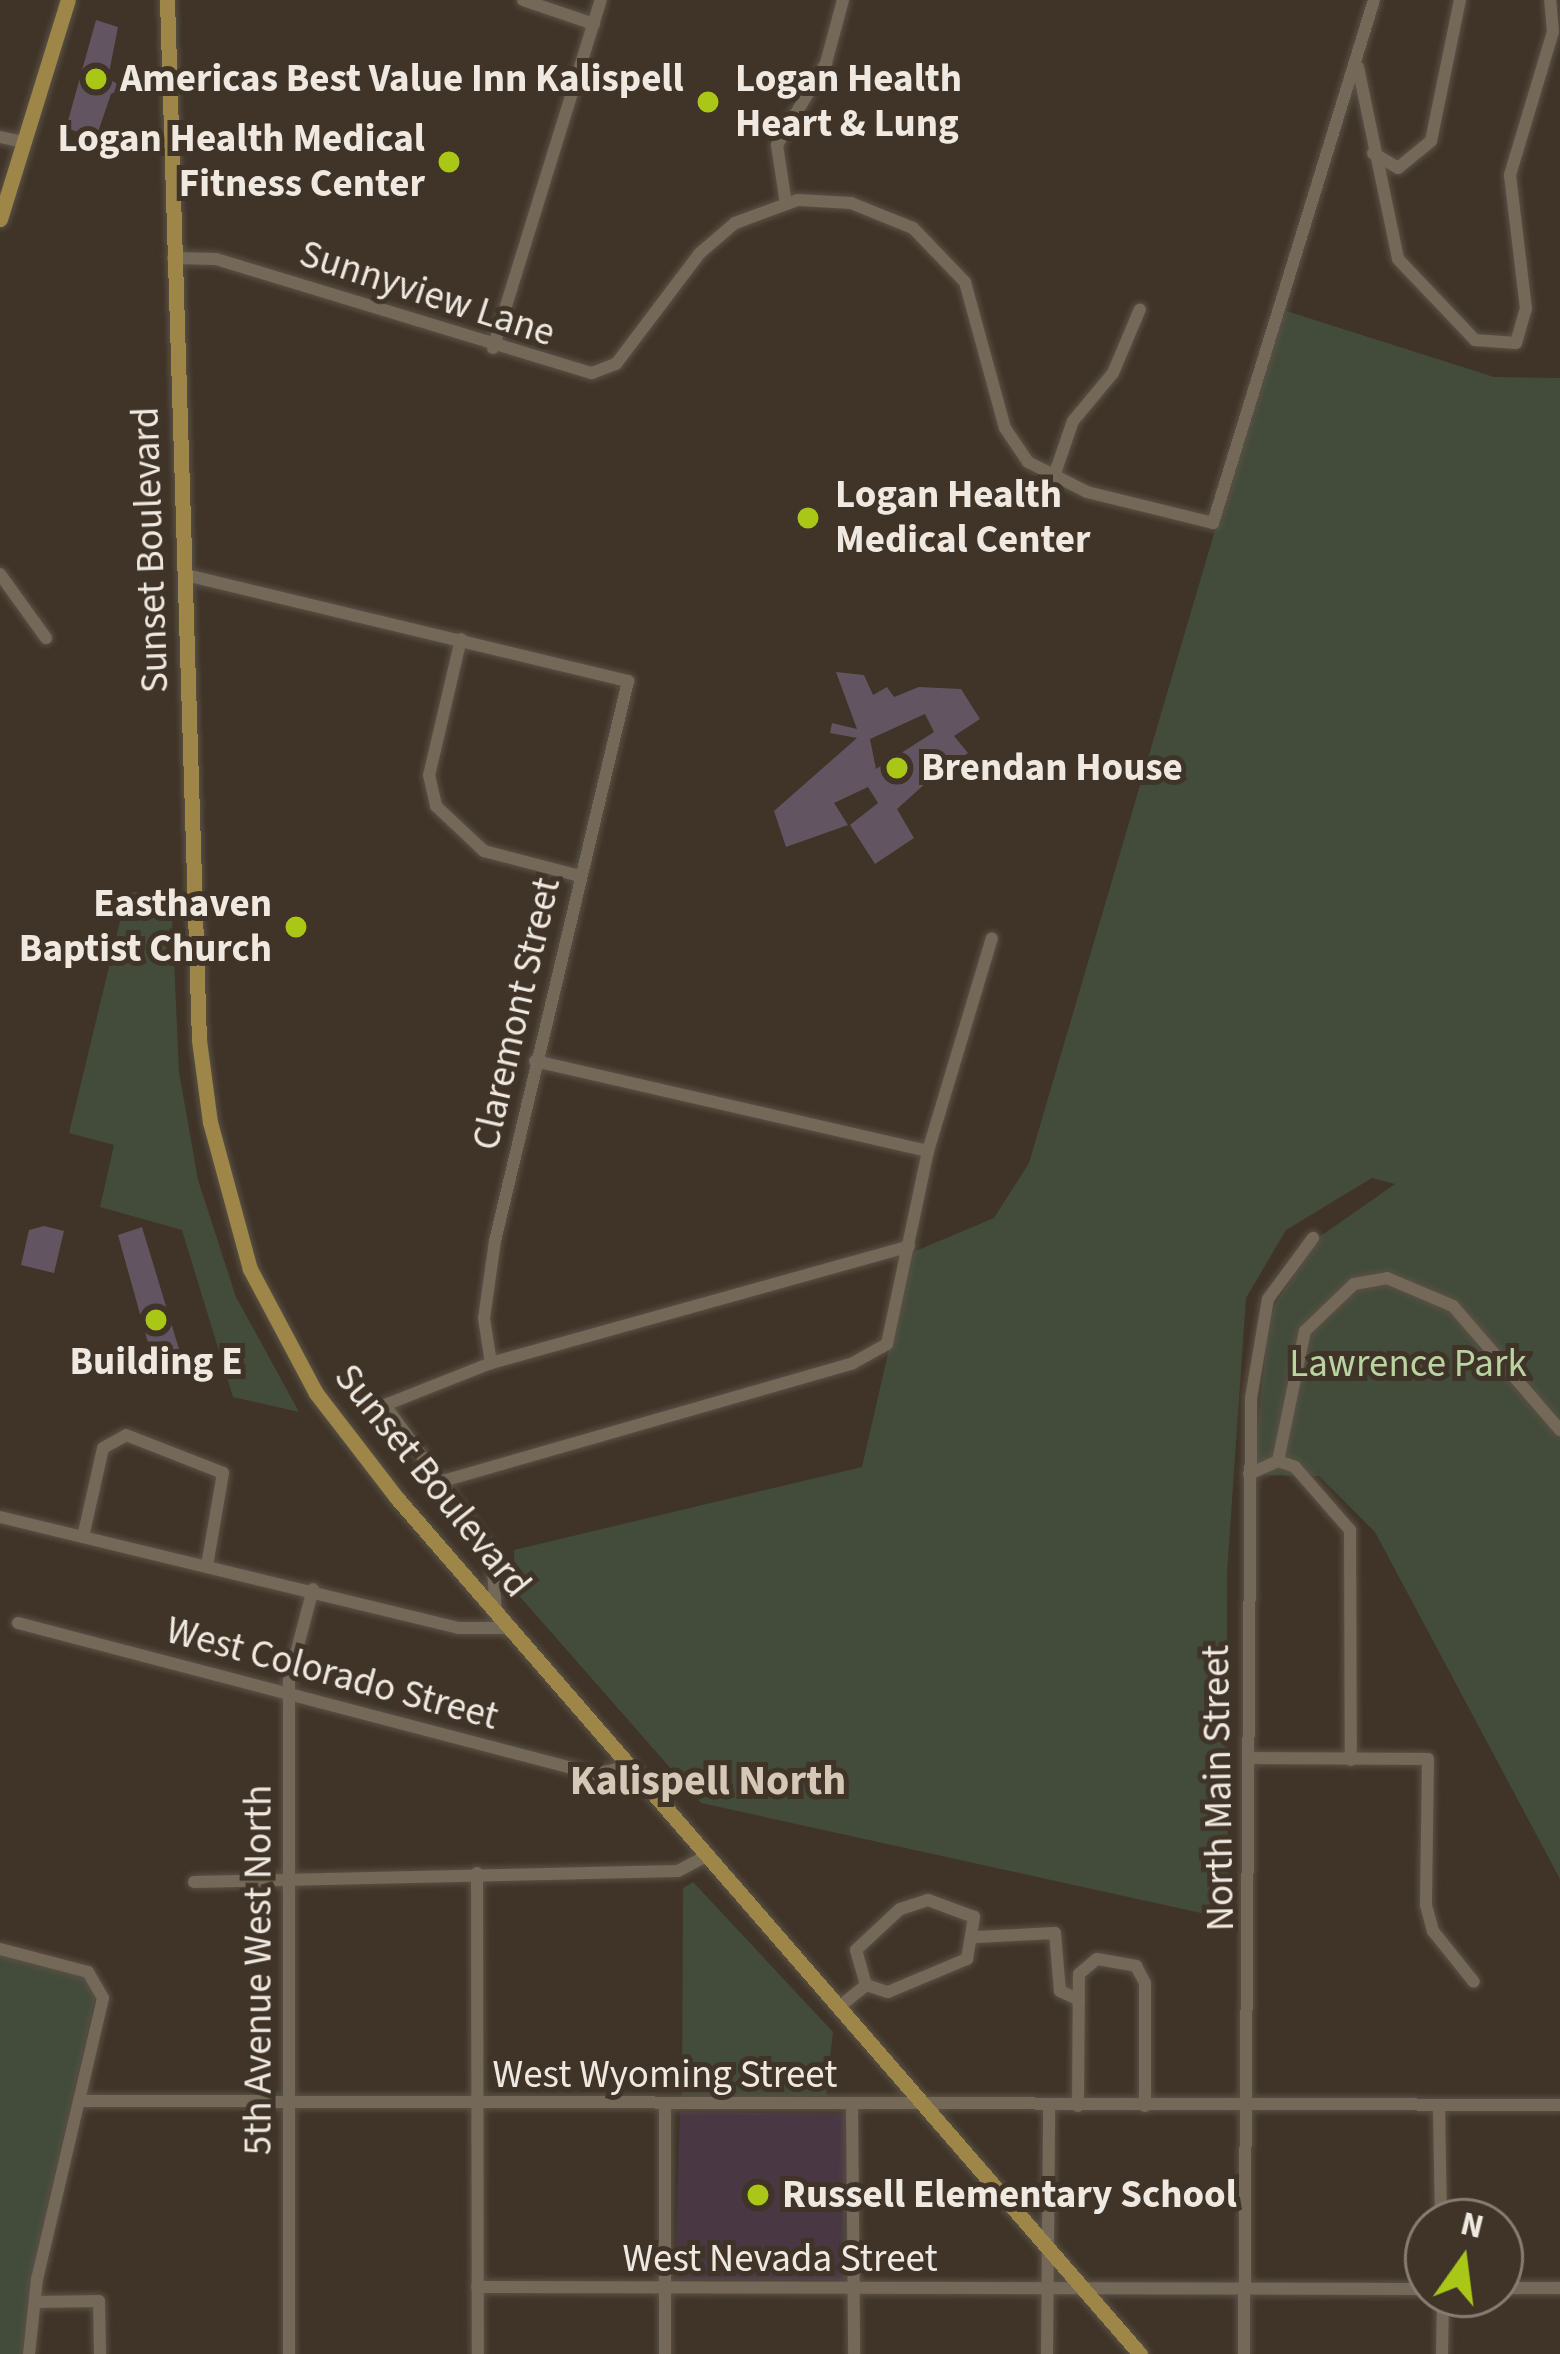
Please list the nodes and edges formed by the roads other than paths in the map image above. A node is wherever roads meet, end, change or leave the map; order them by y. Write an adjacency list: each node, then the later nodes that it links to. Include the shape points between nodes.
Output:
1 (68, 0): 12 (main road)
2 (167, 0): 16 (main road, Sunset Boulevard)
3 (523, 0): 9 (street)
4 (601, 0): 9 (street)
5 (843, 0): 14 (street, via 826,63 777,145)
6 (1374, 0): 10 (street)
7 (1460, 0): 13 (street, via 1431,141 1398,168)
8 (1550, 0): 13 (street, via 1553,32 1510,175 1524,332 1498,349 1475,340 1398,260)
9 (594, 24): 18 (street)
10 (1358, 63): 13 (street); 19 (street, via 1213,523)
11 (0, 136): 12 (street)
12 (24, 142): 15 (main road)
13 (1373, 153)
14 (785, 203): 18 (street, Sunnyview Lane, via 709,243 606,370 572,373); 19 (street, via 876,210 946,257 979,310 1011,440)
15 (0, 219)
16 (173, 258): 18 (street, Sunnyview Lane, via 216,259); 21 (main road, Sunset Boulevard)
17 (1141, 309): 19 (street, via 1113,373 1073,421)
18 (493, 349)
19 (1053, 479)
20 (0, 574): 22 (street)
21 (186, 575): 23 (street); 39 (main road, Sunset Boulevard, via 199,1040 228,1204 276,1328 316,1393)
22 (46, 638)
23 (461, 639): 24 (street, via 429,776 436,806 484,851); 24 (street, Claremont Street, via 628,681)
24 (580, 876): 26 (street, Claremont Street)
25 (992, 938): 27 (street)
26 (536, 1061): 27 (street); 30 (street, Claremont Street, via 488,1280)
27 (928, 1150): 29 (street)
28 (1312, 1238): 33 (street, North Main Street, via 1264,1312)
29 (909, 1246): 30 (street); 34 (street, via 887,1344 841,1366)
30 (491, 1364): 34 (street, via 386,1405)
31 (1560, 1430): 32 (street, via 1453,1306 1387,1277 1354,1284 1305,1331)
32 (1278, 1461): 33 (street); 43 (street, via 1322,1487 1350,1530)
33 (1249, 1474): 42 (street, North Main Street)
34 (446, 1480): 39 (street, via 492,1553)
35 (0, 1517): 36 (street)
36 (83, 1538): 37 (street); 37 (street, via 103,1448 125,1436 223,1473)
37 (207, 1566): 38 (street)
38 (313, 1589): 39 (street, via 458,1628); 41 (street, 5th Avenue West North)
39 (502, 1622): 44 (main road, Sunset Boulevard)
40 (18, 1623): 41 (street, West Colorado Street)
41 (289, 1694): 44 (street, West Colorado Street, via 595,1774); 47 (street, 5th Avenue West North)
42 (1249, 1759): 43 (street); 63 (street, North Main Street)
43 (1351, 1760): 51 (street, via 1427,1760 1426,1905 1433,1931)
44 (629, 1766): 45 (main road, Sunset Boulevard)
45 (708, 1855): 46 (street, via 678,1871); 54 (main road, Sunset Boulevard)
46 (477, 1873): 47 (street); 57 (street)
47 (290, 1880): 48 (street); 56 (street, 5th Avenue West North)
48 (194, 1882)
49 (977, 1937): 52 (street, via 953,1967 888,1992); 52 (street, via 967,1910 917,1901 856,1950); 53 (street, via 1055,1933 1060,1991)
50 (0, 1949): 55 (street, via 98,1979)
51 (1474, 1982)
52 (866, 1985): 54 (street)
53 (1078, 2000): 61 (street); 62 (street, via 1086,1961 1139,1971)
54 (838, 2007): 66 (main road, Sunset Boulevard)
55 (79, 2101): 56 (street, West Wyoming Street); 78 (street)
56 (289, 2102): 57 (street, West Wyoming Street); 82 (street, 5th Avenue West North)
57 (478, 2104): 59 (street, West Wyoming Street); 69 (street)
58 (1560, 2104): 65 (street, West Wyoming Street)
59 (665, 2105): 60 (street, West Wyoming Street); 75 (street)
60 (852, 2106): 66 (street, West Wyoming Street); 77 (street)
61 (1078, 2106): 62 (street, West Wyoming Street); 64 (street, West Wyoming Street)
62 (1145, 2106): 63 (street, West Wyoming Street)
63 (1251, 2106): 65 (street, West Wyoming Street); 72 (street, North Main Street)
64 (1049, 2107): 66 (street, West Wyoming Street); 68 (street)
65 (1439, 2107): 67 (street)
66 (927, 2108): 68 (main road, Sunset Boulevard)
67 (1441, 2198)
68 (1049, 2249): 70 (street); 71 (main road, Sunset Boulevard)
69 (477, 2287): 75 (street, West Nevada Street); 83 (street)
70 (1048, 2288): 71 (street, West Nevada Street); 77 (street, West Nevada Street); 86 (street)
71 (1083, 2288): 72 (street, West Nevada Street); 87 (main road, Sunset Boulevard)
72 (1244, 2288): 76 (street, West Nevada Street); 88 (street, North Main Street)
73 (1524, 2288): 74 (street)
74 (1560, 2288)
75 (665, 2289): 77 (street, West Nevada Street); 84 (street)
76 (1404, 2289)
77 (854, 2290): 85 (street)
78 (34, 2302): 80 (street); 81 (street, via 99,2301)
79 (1443, 2318): 89 (street)
80 (29, 2354)
81 (100, 2354)
82 (289, 2354)
83 (478, 2354)
84 (665, 2354)
85 (854, 2354)
86 (1047, 2354)
87 (1140, 2354)
88 (1244, 2354)
89 (1442, 2354)

